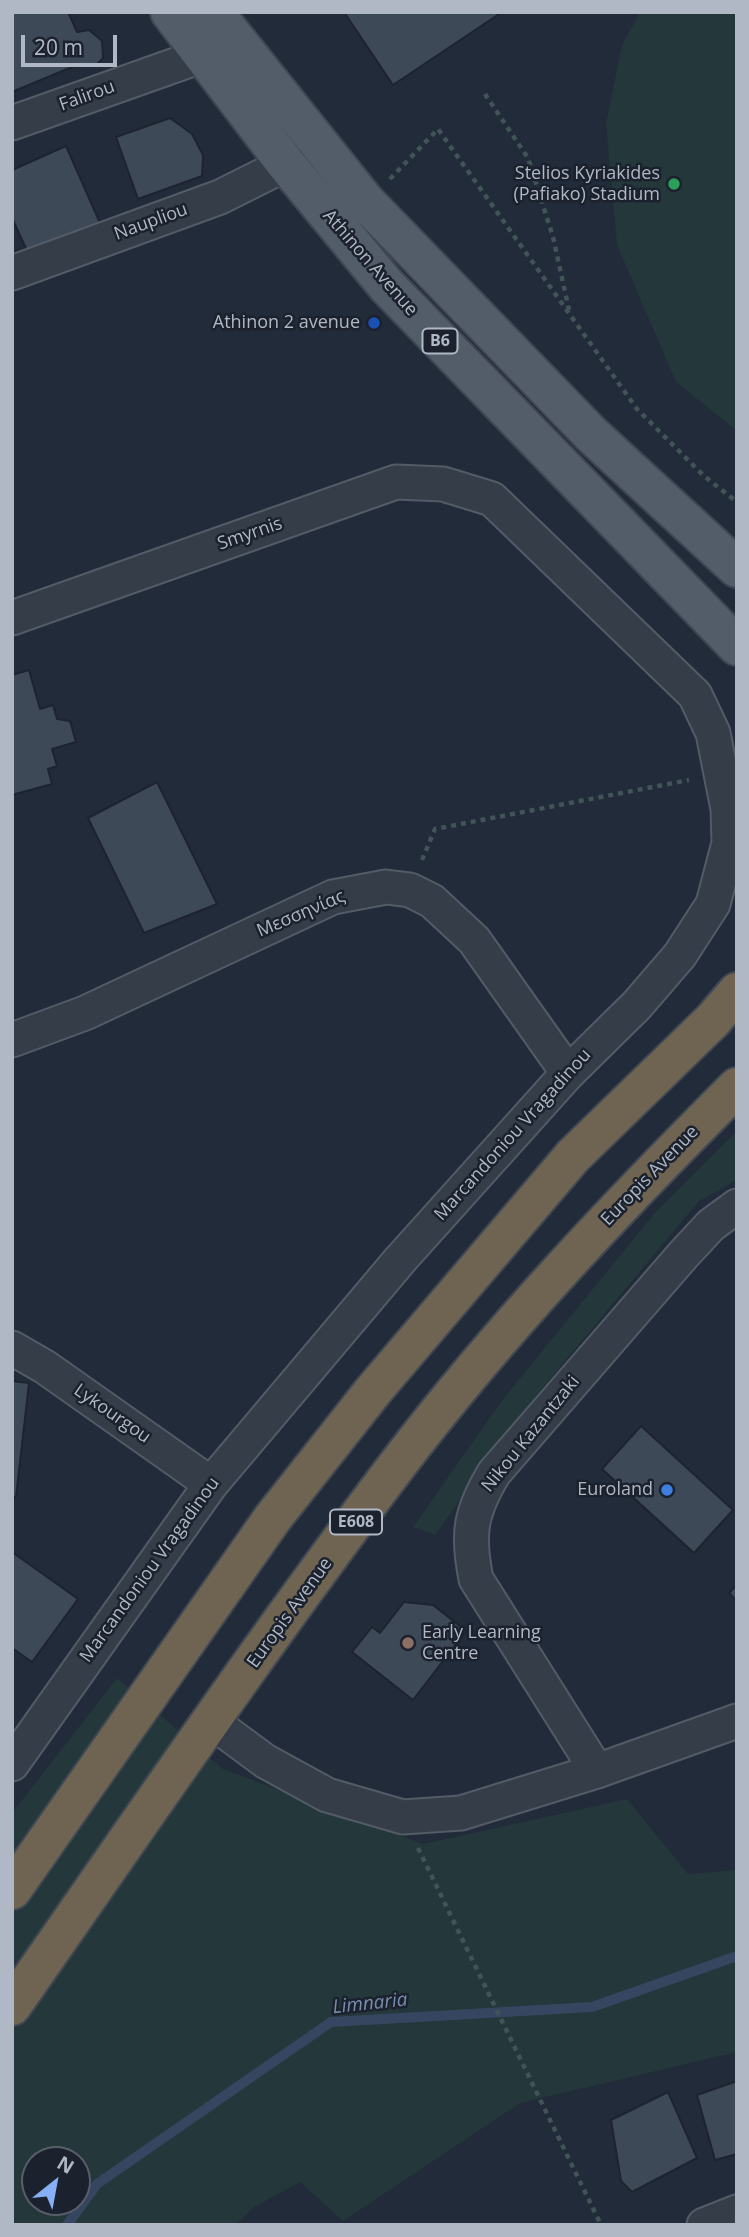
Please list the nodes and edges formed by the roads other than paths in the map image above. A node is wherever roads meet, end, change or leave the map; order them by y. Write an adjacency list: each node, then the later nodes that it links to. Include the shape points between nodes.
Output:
1 (170, 12): 3 (main road, Athinon Avenue / B6)
2 (214, 12): 8 (main road, Athinon Avenue / B6, via 365,201 591,434)
3 (201, 56): 4 (street, Falirou); 5 (main road, Athinon Avenue / B6)
4 (12, 123)
5 (286, 164): 6 (street, Naupliou, via 220,197); 10 (main road, Athinon Avenue / B6, via 387,286)
6 (12, 273)
7 (492, 499): 9 (street, Smyrnis, via 443,484 396,482); 13 (street, Marcandoniou Vragadinou, via 695,695 713,733 723,774 729,843 713,904 671,965)
8 (737, 568)
9 (12, 618)
10 (737, 646)
11 (737, 992): 22 (highway, via 573,1156 373,1391 272,1519)
12 (12, 1040): 13 (street, Μεσσηνίας, via 85,1013 333,897 386,887 410,890 432,901 474,940)
13 (568, 1073): 17 (street, Marcandoniou Vragadinou, via 400,1260)
14 (737, 1087): 18 (highway, Europis Avenue / E608, via 624,1200 487,1354 399,1463)
15 (737, 1206): 21 (street, Nikou Kazantzaki, via 684,1254 494,1473 471,1523 476,1579)
16 (12, 1348): 17 (street, Lykourgou)
17 (211, 1484): 20 (street, Marcandoniou Vragadinou)
18 (211, 1721): 21 (street, via 265,1761 327,1795 403,1817 461,1813); 23 (highway, Europis Avenue / E608)
19 (737, 1721): 21 (street)
20 (12, 1765)
21 (597, 1771)
22 (12, 1890)
23 (12, 2006)
24 (737, 2213): 25 (street)
25 (705, 2225)

